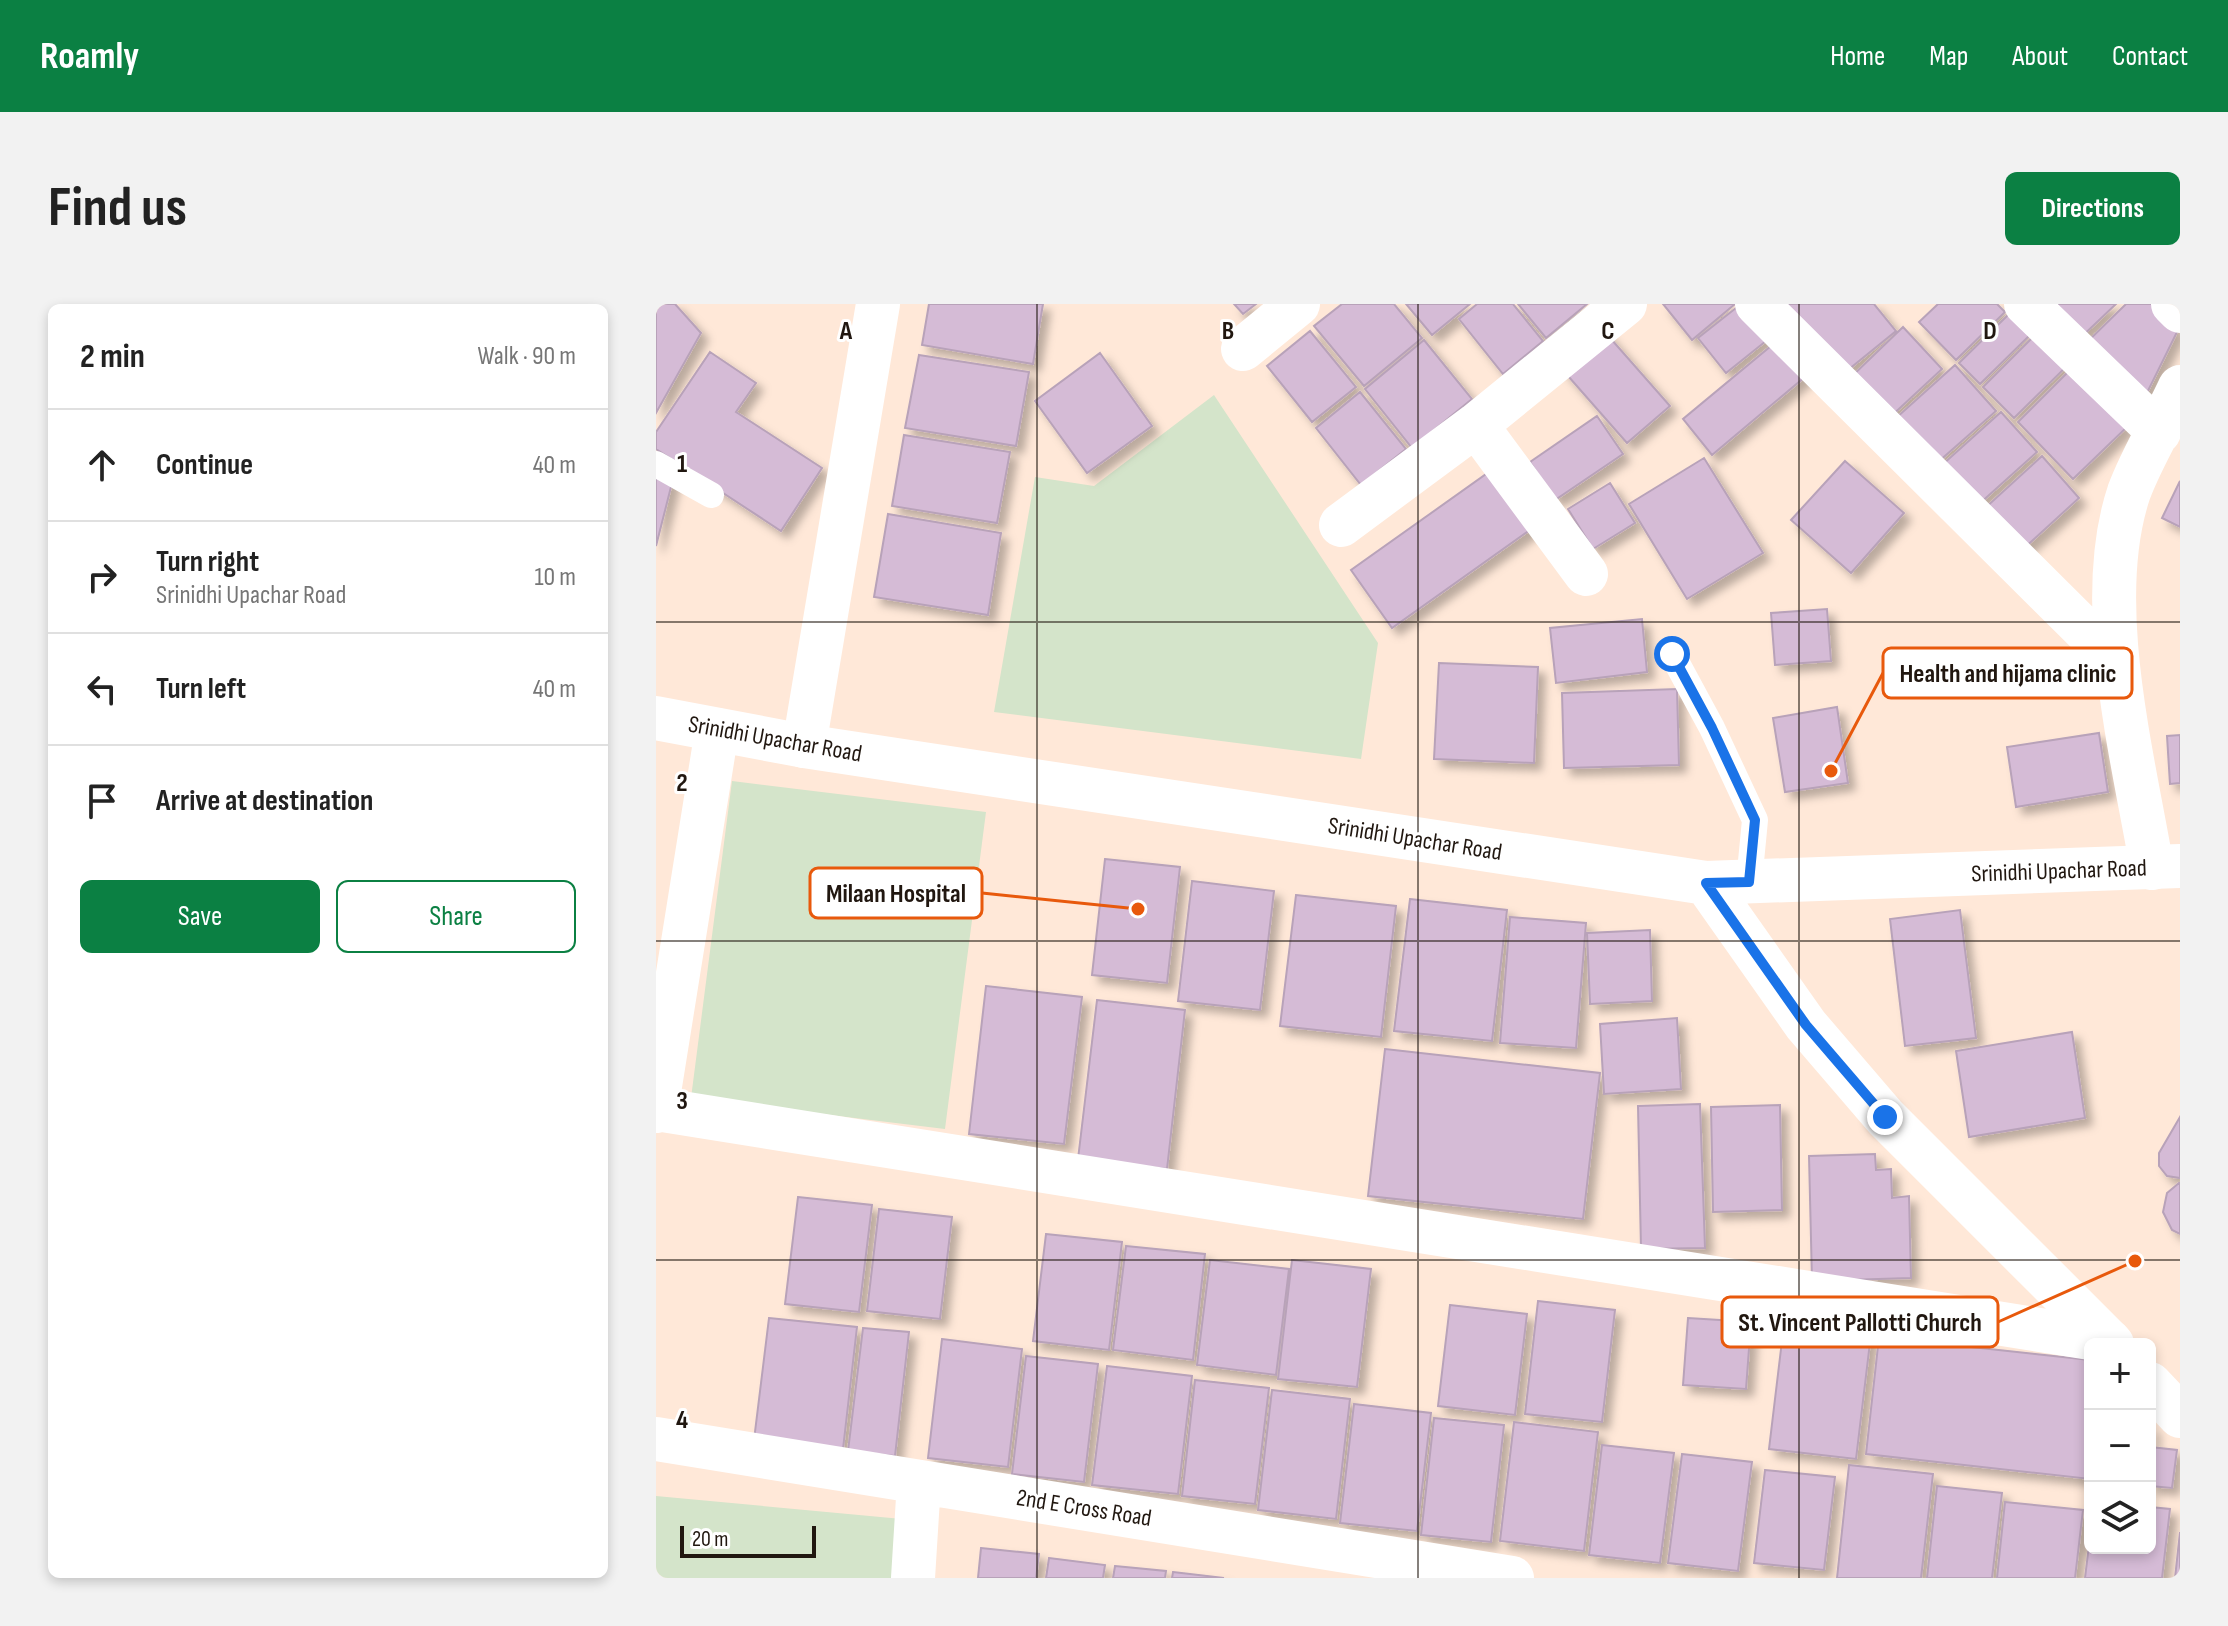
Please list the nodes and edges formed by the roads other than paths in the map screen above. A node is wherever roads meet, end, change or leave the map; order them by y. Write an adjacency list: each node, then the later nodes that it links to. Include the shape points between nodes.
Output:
1 (878, 304): 20 (street)
2 (1298, 304): 8 (street)
3 (1625, 304): 10 (street)
4 (1757, 304): 17 (street)
5 (2026, 304): 11 (street)
6 (2173, 304): 7 (street)
7 (2180, 311)
8 (1243, 349)
9 (2180, 387): 11 (street)
10 (1476, 425): 14 (street); 15 (street)
11 (2159, 432): 17 (street, via 2130,492 2117,546)
12 (656, 464): 13 (lane)
13 (711, 495)
14 (1341, 525)
15 (1586, 574)
16 (1672, 654): 22 (lane, via 1755,820)
17 (2116, 661): 21 (street)
18 (656, 718): 19 (street, Srinidhi Upachar Road)
19 (717, 730): 20 (street, Srinidhi Upachar Road); 24 (street)
20 (804, 746): 23 (street, Srinidhi Upachar Road)
21 (2166, 867): 22 (street, Srinidhi Upachar Road)
22 (1749, 882): 23 (street, Srinidhi Upachar Road)
23 (1706, 883): 26 (street, via 1806,1025 1885,1117)
24 (656, 1110): 25 (street)
25 (2085, 1338)
26 (2106, 1338)
27 (2156, 1390): 28 (street)
28 (2180, 1416)
29 (656, 1439): 30 (street, 2nd E Cross Road)
30 (919, 1482): 31 (street); 32 (street, 2nd E Cross Road)
31 (913, 1578)
32 (1512, 1578)

